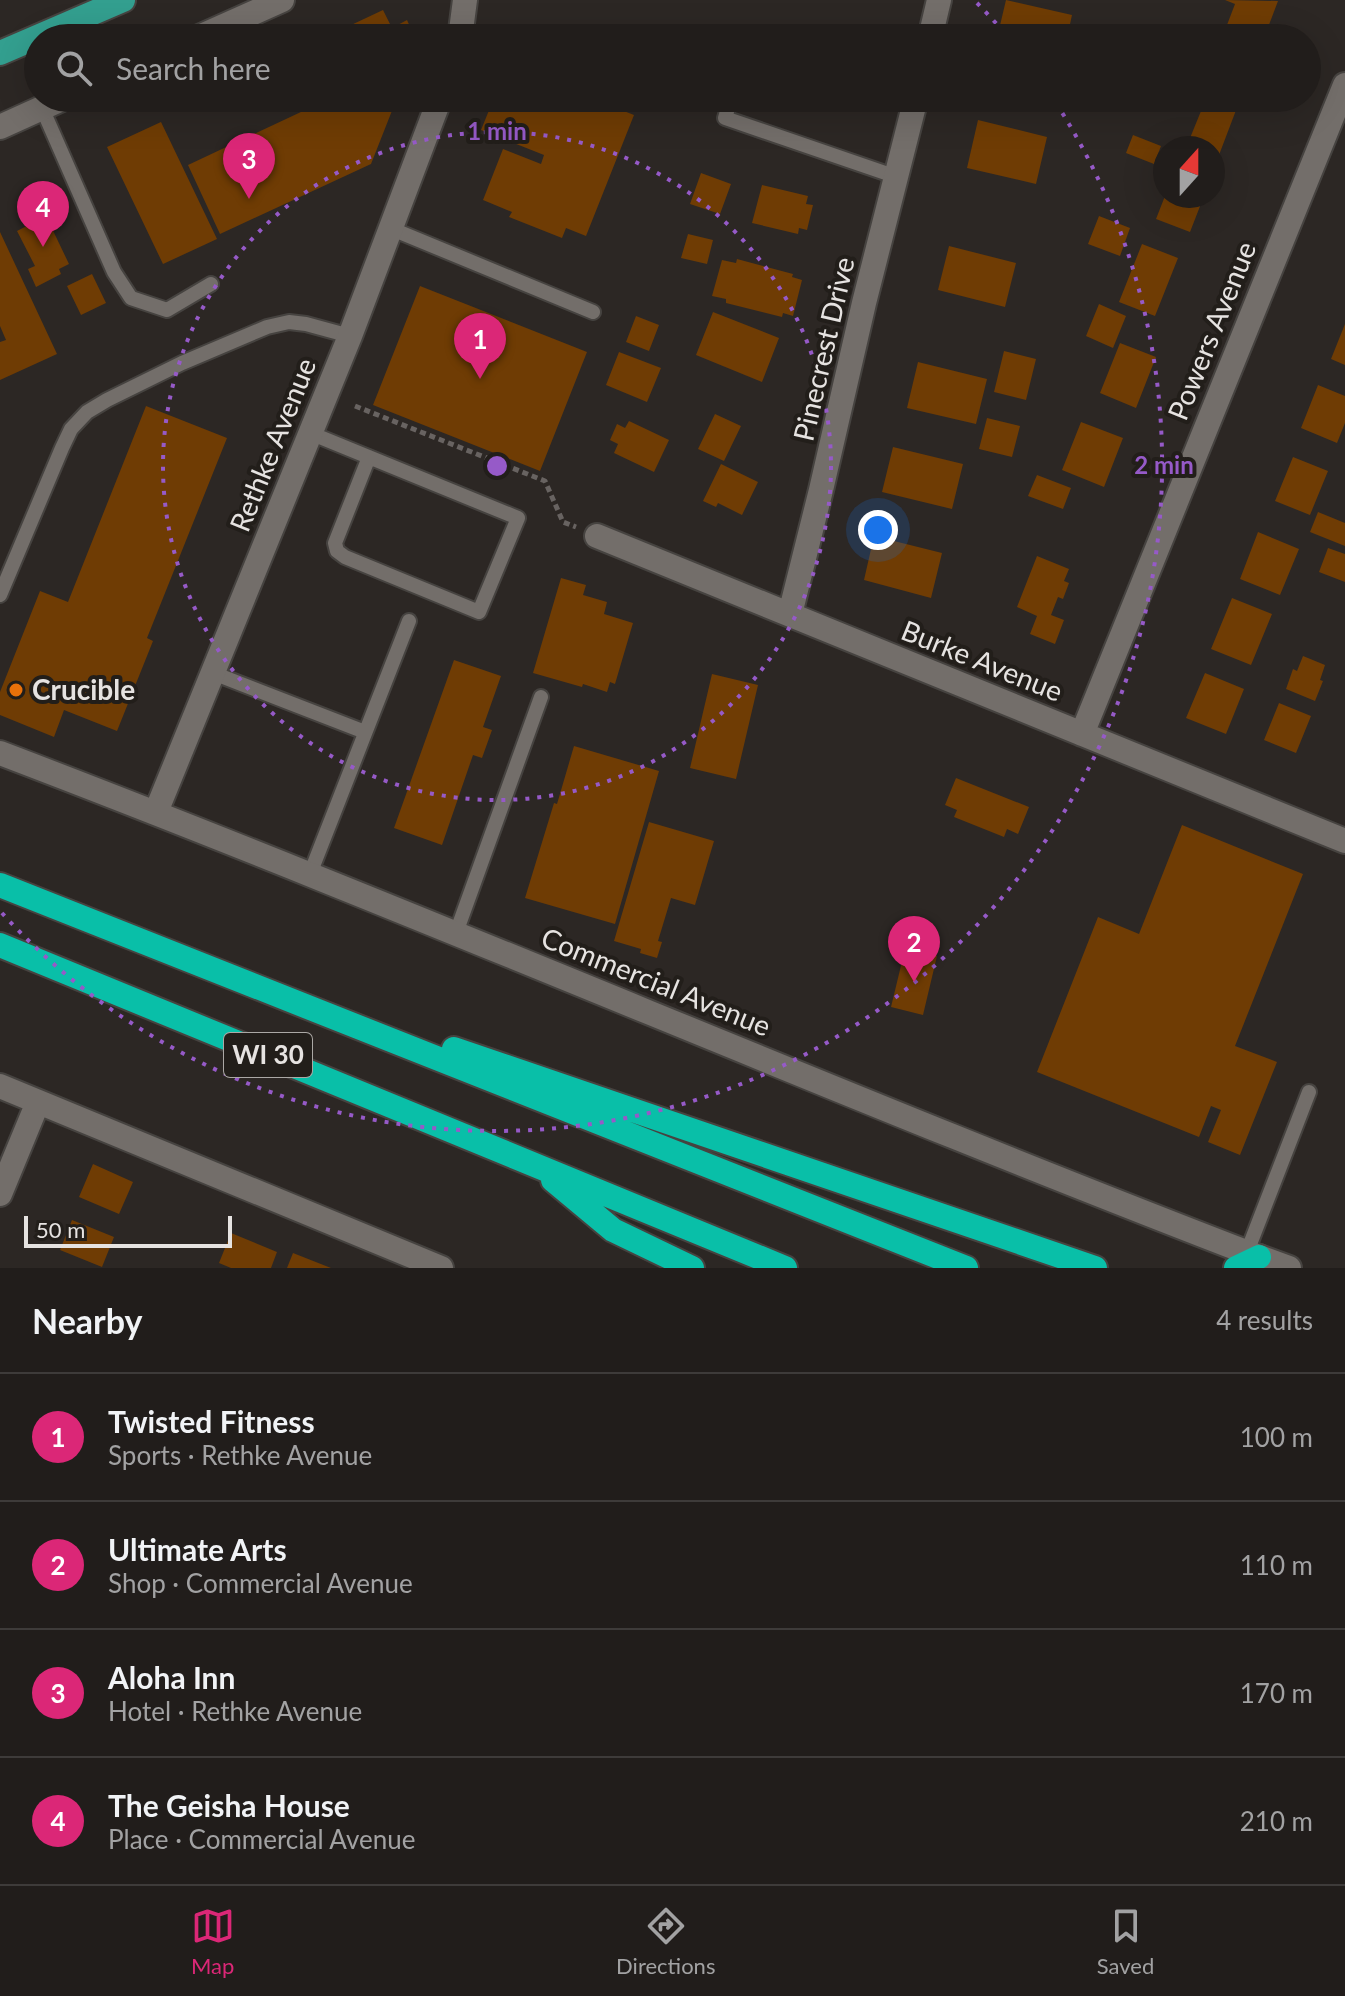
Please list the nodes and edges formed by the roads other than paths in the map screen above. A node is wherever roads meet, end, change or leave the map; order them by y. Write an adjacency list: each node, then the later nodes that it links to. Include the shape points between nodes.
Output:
1 (123, 0): 5 (main road)
2 (282, 0): 6 (street)
3 (465, 0): 7 (street)
4 (939, 0): 8 (street)
5 (67, 24)
6 (228, 24)
7 (462, 24)
8 (933, 24)
9 (24, 43): 10 (main road)
10 (0, 53)
11 (1345, 85): 32 (street, Powers Avenue)
12 (33, 112): 17 (street)
13 (56, 112): 20 (lane, via 114,272 131,298 167,310)
14 (435, 112): 19 (street, Rethke Avenue)
15 (727, 112): 18 (lane, via 725,118)
16 (913, 112): 18 (street, Pinecrest Drive)
17 (0, 127)
18 (897, 177): 27 (street, Pinecrest Drive)
19 (392, 229): 21 (lane); 22 (street, Rethke Avenue)
20 (211, 284)
21 (593, 312)
22 (350, 336): 23 (street, Rethke Avenue); 26 (lane, via 289,322 267,327 87,412 71,429)
23 (310, 433): 24 (lane); 29 (street, Rethke Avenue)
24 (369, 457): 24 (lane, via 518,518 479,612 337,551 335,543)
25 (597, 536): 27 (street, Burke Avenue)
26 (0, 595)
27 (790, 614): 32 (street, Burke Avenue)
28 (409, 621): 31 (lane)
29 (213, 673): 31 (lane); 34 (street, Rethke Avenue)
30 (541, 697): 38 (lane)
31 (365, 732): 36 (lane)
32 (1082, 734): 35 (street, Burke Avenue)
33 (0, 753): 34 (street, Commercial Avenue)
34 (156, 812): 36 (street, Commercial Avenue)
35 (1345, 841)
36 (310, 874): 38 (street, Commercial Avenue)
37 (0, 885): 39 (highway, WI 30)
38 (456, 933): 46 (street, Commercial Avenue)
39 (137, 941): 50 (highway, WI 30); 51 (highway)
40 (0, 945): 44 (highway, WI 30)
41 (0, 1086): 43 (street)
42 (1309, 1092): 46 (lane)
43 (38, 1102): 45 (street); 47 (street)
44 (535, 1166): 48 (highway, via 613,1230); 49 (highway, WI 30)
45 (0, 1194)
46 (1247, 1259): 52 (street, Commercial Avenue)
47 (430, 1266)
48 (692, 1268)
49 (785, 1268)
50 (966, 1268)
51 (1095, 1268)
52 (1289, 1268)

